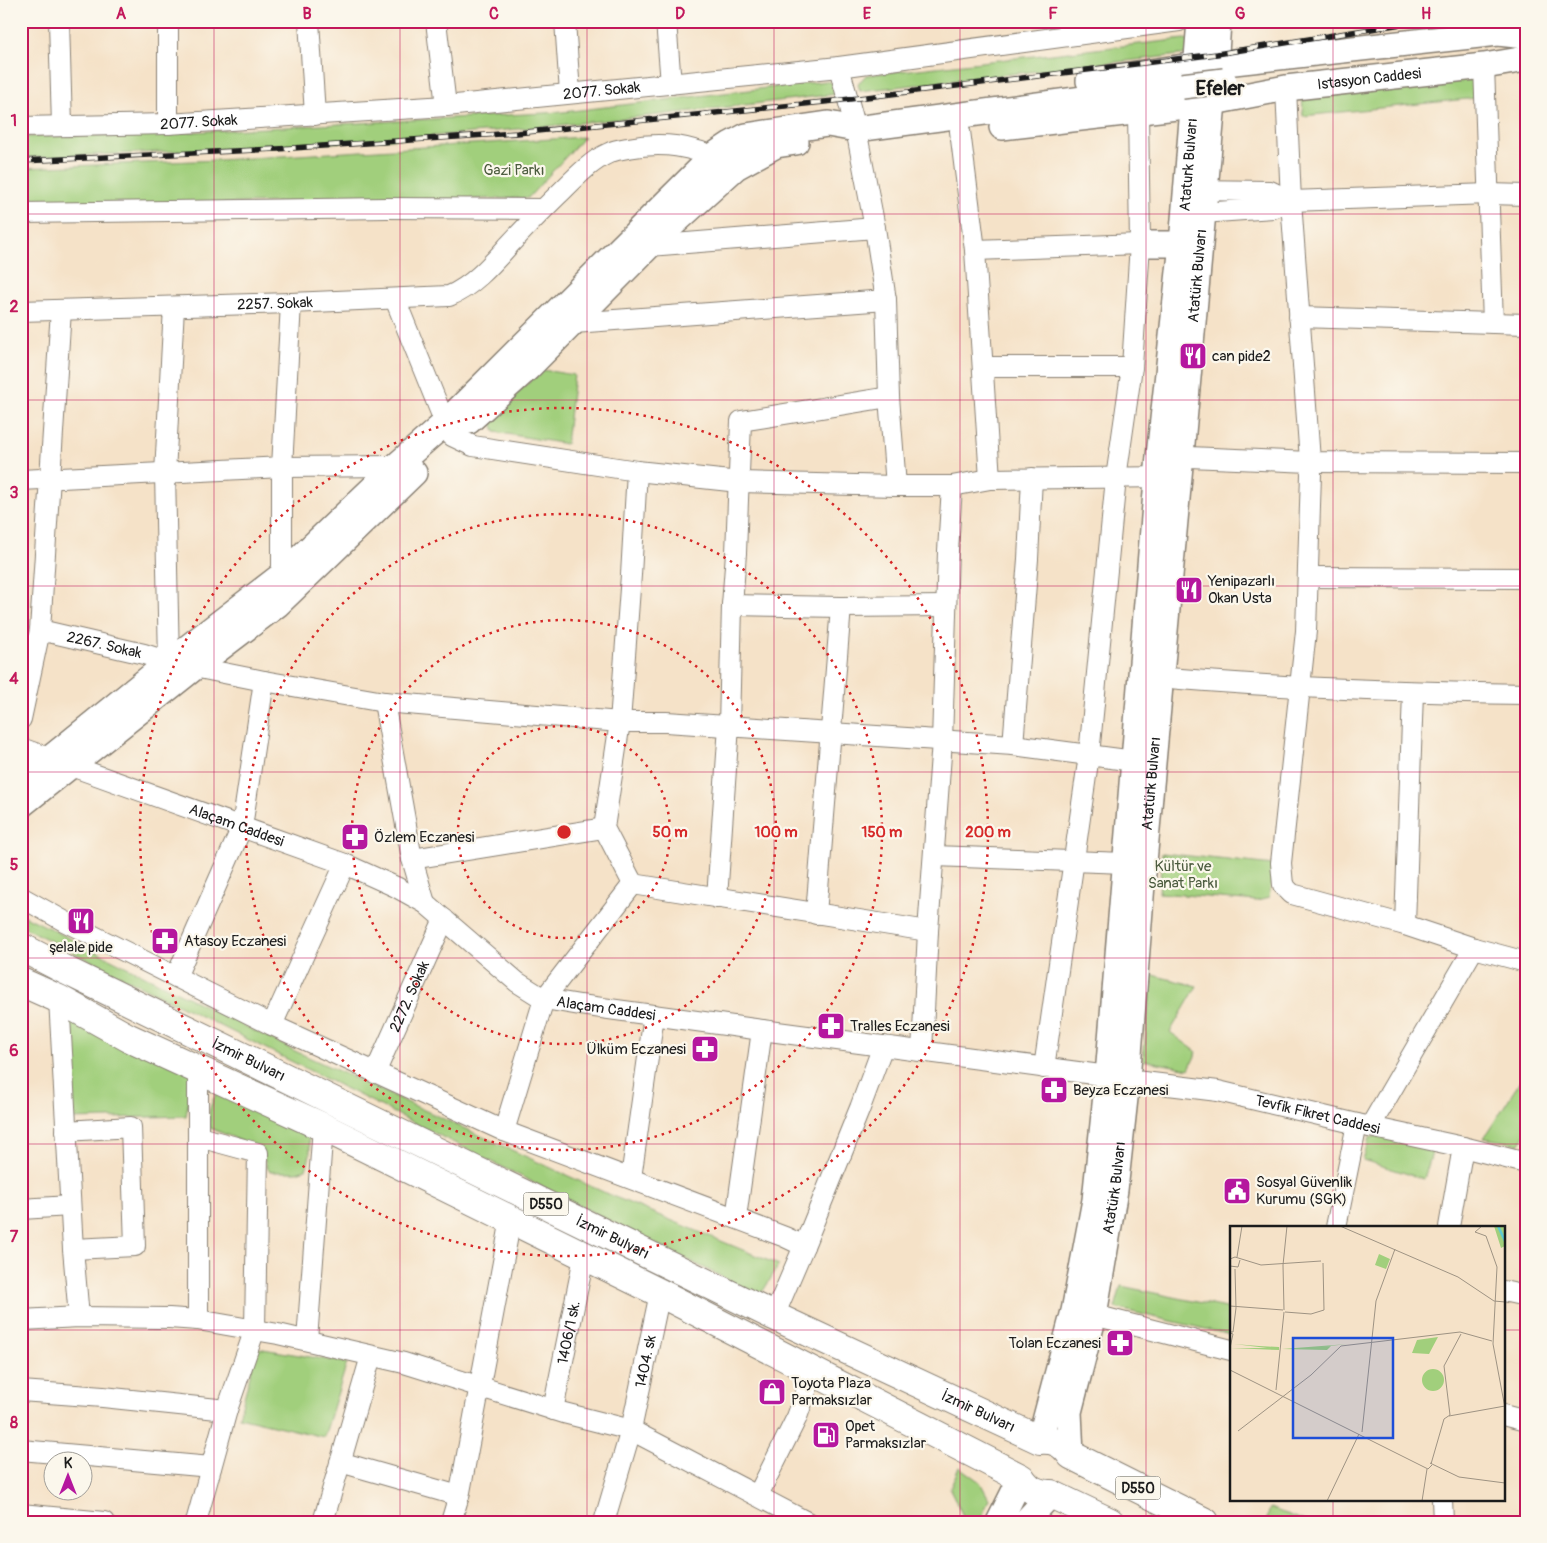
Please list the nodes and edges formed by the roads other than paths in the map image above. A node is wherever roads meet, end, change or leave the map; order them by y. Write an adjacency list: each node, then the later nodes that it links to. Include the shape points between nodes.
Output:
1 (59, 21): 24 (street)
2 (168, 21): 23 (street)
3 (310, 21): 21 (street)
4 (436, 21): 19 (street)
5 (564, 21): 18 (street)
6 (666, 21): 15 (street)
7 (1179, 21): 14 (street, 2077. Sokak)
8 (1200, 21): 16 (main road, Ataturk Bulvarı)
9 (1218, 21): 16 (main road)
10 (1526, 36): 16 (main road, via 1498,33)
11 (1526, 47): 16 (main road)
12 (1526, 59): 13 (main road, Istasyon Caddesi)
13 (1484, 66): 17 (main road, Istasyon Caddesi); 30 (street)
14 (839, 67): 15 (street, 2077. Sokak); 26 (street)
15 (671, 84): 18 (street, 2077. Sokak)
16 (1204, 84): 17 (main road, Istasyon Caddesi); 20 (main road, Istasyon Caddesi); 22 (main road); 33 (main road, Ataturk Bulvarı)
17 (1286, 88): 32 (street)
18 (570, 93): 19 (street, 2077. Sokak)
19 (446, 106): 21 (street, 2077. Sokak)
20 (1138, 112): 27 (main road, Istasyon Caddesi); 37 (street)
21 (315, 115): 23 (street, 2077. Sokak)
22 (906, 123): 26 (main road); 27 (main road, Istasyon Caddesi)
23 (168, 124): 24 (street, 2077. Sokak)
24 (62, 126): 25 (street, 2077. Sokak)
25 (21, 127)
26 (856, 129): 28 (main road, via 828,124 746,136); 29 (main road, via 836,136 776,145); 36 (street)
27 (960, 132): 40 (street)
28 (713, 156): 29 (street, 2257. Sokak); 34 (street, 2257. Sokak, via 677,145 645,145 611,152 594,162); 54 (main road)
29 (736, 167): 39 (main road)
30 (1489, 194): 31 (street); 32 (street); 49 (street)
31 (1526, 195)
32 (1290, 201): 33 (street, via 1273,208); 47 (street)
33 (1194, 202): 38 (main road, Ataturk Bulvarı); 58 (main road, Atatürk Bulvarı)
34 (543, 209): 35 (street); 41 (street, 2257. Sokak, via 461,292 449,296)
35 (21, 213)
36 (875, 228): 39 (street); 42 (street)
37 (1140, 244): 38 (main road); 40 (street); 52 (street)
38 (1182, 244): 58 (main road, Ataturk Bulvarı)
39 (649, 246): 48 (main road)
40 (975, 250): 51 (street)
41 (395, 299): 43 (street, 2257. Sokak); 54 (street)
42 (886, 300): 48 (street); 53 (street)
43 (291, 303): 44 (street, 2257. Sokak); 57 (street)
44 (174, 307): 45 (street, 2257. Sokak); 61 (street)
45 (61, 310): 46 (street, 2257. Sokak); 64 (street)
46 (21, 312)
47 (1299, 317): 49 (street); 55 (street)
48 (574, 323): 54 (main road, via 528,368)
49 (1493, 323): 50 (street)
50 (1526, 324)
51 (982, 366): 52 (street); 65 (street)
52 (1132, 366): 63 (street)
53 (889, 397): 67 (street, via 741,421); 68 (street)
54 (448, 429): 59 (main road); 60 (street, via 473,446)
55 (1310, 462): 56 (street); 58 (street); 71 (street)
56 (1526, 463)
57 (282, 467): 59 (street); 61 (street); 70 (street)
58 (1168, 467): 63 (street); 80 (main road, Atatürk Bulvarı)
59 (406, 468): 70 (main road); 73 (main road)
60 (637, 471): 67 (street); 87 (street)
61 (165, 473): 64 (street); 78 (street)
62 (1032, 478): 63 (street); 65 (street); 91 (street)
63 (1116, 478): 93 (street)
64 (49, 479): 66 (street); 77 (street)
65 (990, 479): 69 (street)
66 (21, 480)
67 (739, 482): 68 (street); 74 (street)
68 (896, 486): 69 (street)
69 (952, 486): 75 (street)
70 (282, 575): 73 (street); 78 (main road)
71 (1308, 577): 72 (street); 82 (street)
72 (1526, 578)
73 (278, 604): 79 (main road)
74 (732, 605): 76 (street); 88 (street)
75 (946, 606): 76 (street); 90 (street)
76 (841, 607): 89 (street)
77 (40, 630): 78 (street, 2267. Sokak); 86 (street)
78 (169, 662): 79 (street, 2267. Sokak); 94 (main road)
79 (195, 667): 81 (street, 2267. Sokak); 94 (main road)
80 (1150, 676): 82 (street); 95 (main road, Atatürk Bulvarı); 129 (main road, Atatürk Bulvarı, via 1143,864)
81 (264, 681): 85 (street, 2267. Sokak); 98 (street)
82 (1301, 686): 83 (street); 112 (street, via 1281,863 1283,885 1292,894)
83 (1413, 692): 84 (street); 112 (street)
84 (1526, 694)
85 (384, 702): 87 (street, 2267. Sokak); 101 (street)
86 (21, 719)
87 (620, 722): 88 (street, 2267. Sokak); 99 (street)
88 (729, 726): 89 (street, 2267. Sokak); 108 (street)
89 (830, 733): 90 (street, 2267. Sokak); 110 (street)
90 (942, 740): 91 (street, 2267. Sokak); 100 (street)
91 (1013, 746): 93 (street, 2267. Sokak)
92 (21, 748): 94 (street, Alaçam Caddesi)
93 (1089, 755): 95 (street, 2267. Sokak); 102 (street)
94 (61, 762): 96 (main road); 97 (main road); 98 (street, Alaçam Caddesi)
95 (1134, 762): 103 (main road, Atatürk Bulvarı)
96 (21, 782)
97 (21, 805)
98 (242, 827): 104 (street, Alaçam Caddesi); 117 (street)
99 (604, 828): 101 (street); 105 (street)
100 (934, 856): 102 (street); 113 (street)
101 (412, 859): 106 (street); 109 (street)
102 (1073, 861): 103 (street); 126 (street)
103 (1125, 862): 129 (main road, Atatürk Bulvarı)
104 (345, 864): 106 (street, Alaçam Caddesi); 122 (street)
105 (633, 884): 108 (street); 120 (street)
106 (396, 887): 109 (street, Alaçam Caddesi)
107 (21, 897): 117 (street)
108 (717, 898): 110 (street)
109 (425, 903): 111 (street, Alaçam Caddesi)
110 (816, 914): 113 (street)
111 (444, 919): 120 (street, Alaçam Caddesi, via 517,982); 128 (street, 2272. Sokak)
112 (1405, 925): 115 (street)
113 (928, 931): 125 (street)
114 (21, 947): 151 (highway, İzmir Bulvarı / D550)
115 (1474, 948): 116 (street); 130 (street)
116 (1526, 962)
117 (176, 977): 122 (street)
118 (21, 982): 119 (highway, İzmir Bulvarı / D550)
119 (58, 999): 127 (highway, İzmir Bulvarı / D550); 132 (street)
120 (544, 999): 121 (street, Alaçam Caddesi); 133 (street)
121 (654, 1015): 123 (street, Alaçam Caddesi); 137 (street)
122 (272, 1025): 128 (street)
123 (762, 1030): 124 (street, Alaçam Caddesi); 140 (street)
124 (883, 1046): 125 (street, Alaçam Caddesi); 144 (street)
125 (922, 1051): 126 (street, Alaçam Caddesi)
126 (1044, 1068): 129 (street, Alaçam Caddesi)
127 (198, 1071): 131 (highway, İzmir Bulvarı / D550); 134 (street)
128 (375, 1073): 133 (street)
129 (1117, 1078): 130 (street, Tevfik Fikret Caddesi, via 1218,1091); 150 (main road, Atatürk Bulvarı, via 1115,1190); 167 (main road, Atatürk Bulvarı, via 1074,1311)
130 (1363, 1126): 135 (street, Tevfik Fikret Caddesi); 142 (street)
131 (323, 1127): 141 (highway, İzmir Bulvarı / D550); 156 (street)
132 (66, 1131): 138 (street); 145 (street, via 131,1128 135,1246)
133 (504, 1131): 137 (street)
134 (198, 1137): 154 (street); 155 (street, via 258,1153)
135 (1463, 1147): 136 (street, Tevfik Fikret Caddesi); 143 (street)
136 (1526, 1163)
137 (631, 1178): 140 (street)
138 (70, 1206): 139 (street); 145 (street)
139 (21, 1209)
140 (736, 1218): 144 (street)
141 (511, 1219): 146 (highway, İzmir Bulvarı / D550); 160 (street)
142 (1336, 1226)
143 (1449, 1226)
144 (804, 1246): 151 (street)
145 (73, 1249): 152 (street)
146 (584, 1256): 148 (highway, İzmir Bulvarı / D550); 163 (street, 1406/1 sk.)
147 (1504, 1291): 149 (street)
148 (660, 1293): 159 (highway, İzmir Bulvarı / D550); 166 (street, 1404. sk)
149 (1526, 1296)
150 (1094, 1315): 157 (street); 169 (main road, Atatürk Bulvarı, via 1069,1412)
151 (774, 1316): 167 (highway, İzmir Bulvarı / D550)
152 (79, 1317): 153 (street); 154 (street)
153 (21, 1320)
154 (198, 1320): 155 (street)
155 (255, 1329): 156 (street); 162 (street)
156 (307, 1340): 158 (street)
157 (1230, 1350)
158 (371, 1356): 160 (street); 170 (street)
159 (813, 1371): 172 (highway, İzmir Bulvarı / D550); 174 (street, via 797,1417)
160 (480, 1386): 163 (street); 175 (street)
161 (21, 1391): 162 (street)
162 (227, 1410): 171 (street)
163 (552, 1410): 166 (street)
164 (1504, 1415): 165 (street)
165 (1526, 1420)
166 (631, 1430): 174 (street); 182 (street, 1404. sk)
167 (1040, 1440): 169 (highway, İzmir Bulvarı / D550, via 1058,1442); 172 (highway, via 1032,1443 1022,1455)
168 (21, 1450): 171 (street)
169 (1071, 1455): 173 (highway, Atatürk Bulvarı, via 1074,1471 1071,1479 1066,1486); 187 (highway, İzmir Bulvarı / D550)
170 (340, 1462): 175 (street); 180 (street)
171 (211, 1467): 179 (street)
172 (1021, 1478): 173 (highway, İzmir Bulvarı / D550, via 1034,1491); 184 (main road)
173 (1051, 1494): 185 (main road, Atatürk Bulvarı); 186 (highway, İzmir Bulvarı / D550)
174 (758, 1495): 183 (street)
175 (459, 1496): 181 (street)
176 (1442, 1500): 188 (street)
177 (21, 1514): 178 (street)
178 (104, 1522)
179 (196, 1522)
180 (323, 1522)
181 (451, 1522)
182 (604, 1522)
183 (807, 1522)
184 (999, 1522)
185 (1024, 1522)
186 (1110, 1522)
187 (1205, 1522)
188 (1443, 1522)

